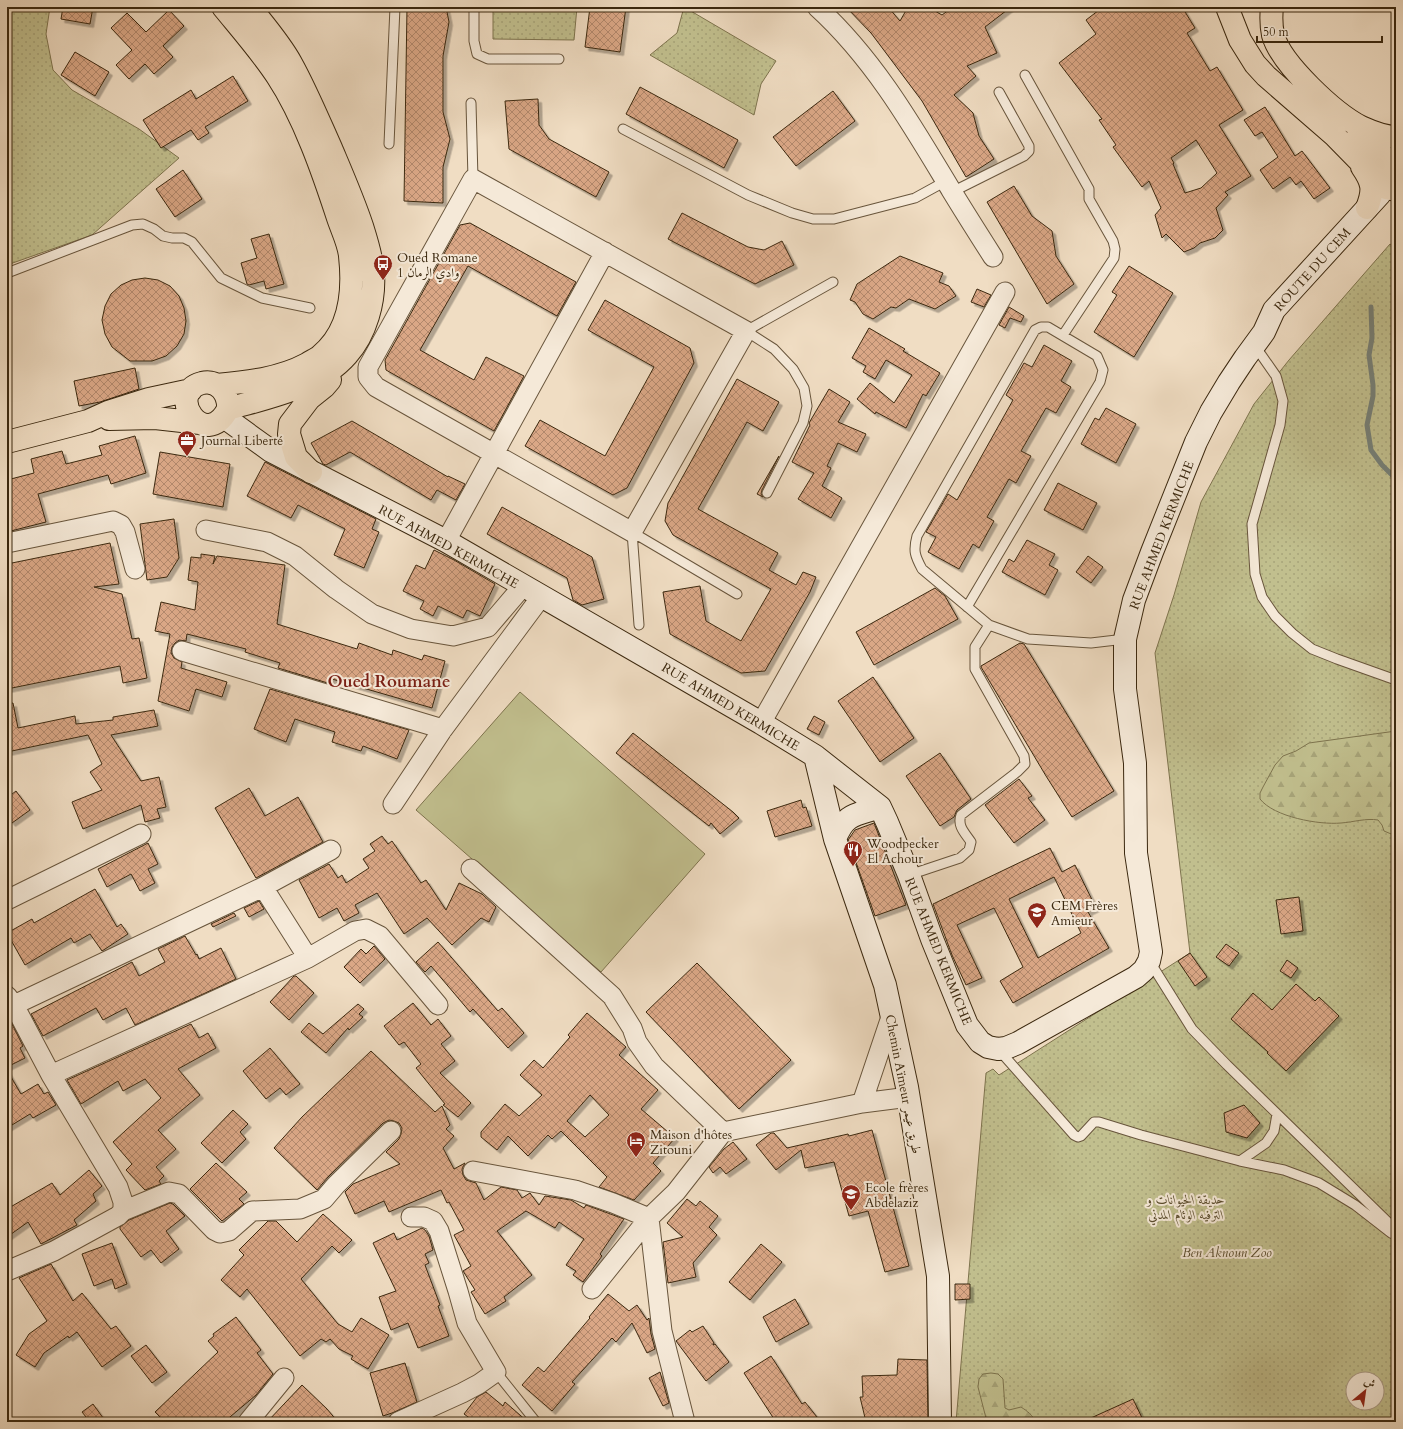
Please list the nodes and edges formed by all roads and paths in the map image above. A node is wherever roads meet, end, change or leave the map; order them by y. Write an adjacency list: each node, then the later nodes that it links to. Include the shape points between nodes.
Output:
1 (223, 7): 31 (main road, via 277,76 296,108 332,199 350,254 351,297 345,320 336,338 320,357 296,370 270,377)
2 (250, 7): 30 (main road, via 294,69 314,109 350,191 370,251 373,295 368,318 348,355)
3 (395, 7): 16 (lane)
4 (474, 7): 8 (lane, via 474,41 477,54 488,59)
5 (817, 7): 18 (street, via 863,54 887,87)
6 (1227, 7): 14 (main road, via 1240,40 1255,64)
7 (1272, 7): 12 (main road, via 1273,35 1280,52 1295,72)
8 (558, 59)
9 (1025, 75): 28 (lane, via 1089,189 1089,199 1115,249 1114,258)
10 (999, 92): 18 (lane, via 1029,146 1029,151 1024,156)
11 (471, 103): 17 (lane)
12 (1337, 111): 15 (main road, via 1367,130); 19 (main road, via 1391,164)
13 (623, 128): 18 (lane, via 748,195 813,219 834,219 915,198)
14 (1335, 136): 19 (main road); 20 (main road, via 1371,181 1372,197)
15 (1396, 137)
16 (390, 144)
17 (473, 179): 21 (street); 37 (street, via 368,367 368,377 376,387)
18 (949, 186): 22 (street)
19 (1394, 186): 20 (main road, ROUTE DU CEM); 29 (main road, ROUTE DU CEM, via 1288,313)
20 (1367, 208): 29 (main road, ROUTE DU CEM, via 1274,310)
21 (605, 252): 27 (street); 37 (street)
22 (993, 257)
23 (7, 273): 26 (lane, via 132,225 143,224 163,236 184,238 192,242 221,278 262,298)
24 (833, 282): 27 (lane)
25 (1005, 292): 53 (street)
26 (310, 308)
27 (746, 331): 39 (lane, via 774,349 792,369 804,388 807,406 803,423); 41 (street)
28 (1063, 335): 47 (lane, via 1097,356 1103,370 1100,382); 47 (lane, via 1048,327 1035,330 917,536 914,547 922,569)
29 (1259, 339): 50 (main road, RUE AHMED KERMICHE, via 1211,412 1196,442 1137,593); 52 (lane, via 1276,376 1283,401 1280,425 1252,524 1255,574 1262,597 1275,616 1312,648)
30 (335, 367): 33 (main road, via 305,385); 38 (main road, via 324,387 309,399 290,424 289,434 296,457)
31 (216, 385): 32 (main road, via 203,383); 33 (main road, via 227,395 229,402)
32 (191, 390): 34 (main road, via 142,401); 35 (main road, via 187,409 194,420)
33 (226, 413): 35 (main road, via 217,422 208,425); 38 (main road, RUE AHMED KERMICHE, via 271,451)
34 (88, 421): 35 (main road, via 133,418); 36 (main road)
35 (200, 423)
36 (7, 442)
37 (495, 453): 41 (street); 42 (street)
38 (311, 472): 42 (main road, RUE AHMED KERMICHE)
39 (766, 493)
40 (206, 530): 45 (street, via 267,542 295,556 372,614 411,630 452,636 488,627)
41 (632, 532): 46 (lane); 48 (lane)
42 (446, 541): 45 (main road, RUE AHMED KERMICHE)
43 (7, 543): 44 (street, via 113,521 121,525 126,532)
44 (135, 569)
45 (532, 591): 53 (main road, RUE AHMED KERMICHE); 54 (street)
46 (737, 594)
47 (967, 607): 49 (lane)
48 (639, 625)
49 (988, 625): 50 (lane, via 1028,638 1091,643); 62 (lane, via 975,647 975,668 1024,756 1025,764 961,815 961,828 971,842 969,850 960,858)
50 (1125, 639): 66 (main road, RUE AHMED KERMICHE, via 1125,689 1135,763 1136,853 1150,943)
51 (182, 651): 54 (street)
52 (1396, 680)
53 (761, 723): 55 (main road, RUE AHMED KERMICHE)
54 (443, 729): 56 (street)
55 (815, 756): 57 (main road, RUE AHMED KERMICHE); 59 (main road, Chemin Aïmeur طريق عيمر)
56 (393, 804)
57 (880, 807): 59 (main road, via 846,819); 62 (main road, RUE AHMED KERMICHE)
58 (141, 834): 64 (street)
59 (835, 839): 69 (main road, Chemin Aïmeur طريق عيمر, via 885,985)
60 (331, 850): 63 (street)
61 (471, 869): 76 (street, via 612,996 632,1028 637,1042 654,1066)
62 (909, 875): 70 (main road, RUE AHMED KERMICHE, via 967,1025 980,1042)
63 (263, 887): 65 (street); 67 (street)
64 (7, 900)
65 (308, 958): 68 (street, via 355,931 366,928 380,936); 71 (street)
66 (1150, 961): 70 (main road, via 1136,977 1018,1043); 74 (lane, via 1192,1029)
67 (10, 1001): 71 (street)
68 (438, 1005)
69 (891, 1017): 72 (main road, Chemin Aïmeur طريق عيمر); 73 (street)
70 (998, 1049): 77 (lane, via 1078,1137 1094,1122 1099,1122)
71 (52, 1075): 79 (street, via 118,1187)
72 (909, 1097): 73 (street); 92 (main road, Chemin Aïmeur طريق عيمر, via 938,1276)
73 (862, 1103): 76 (street)
74 (1277, 1114): 77 (lane, via 1274,1131 1266,1143); 82 (lane)
75 (391, 1131): 79 (street, via 324,1199 300,1208 252,1211 229,1231 220,1234 179,1194 170,1192)
76 (723, 1132): 81 (street, via 676,1192)
77 (1240, 1161): 83 (lane, via 1284,1170 1319,1184 1355,1205)
78 (473, 1171): 81 (street, via 574,1190)
79 (123, 1211): 84 (street, via 54,1251)
80 (411, 1217): 86 (street, via 424,1217 433,1221 439,1231 467,1323)
81 (649, 1218): 85 (street); 91 (street, via 662,1331)
82 (1396, 1230)
83 (1396, 1235)
84 (7, 1271)
85 (592, 1289)
86 (496, 1372): 89 (street, via 462,1393); 90 (lane)
87 (284, 1378): 88 (street)
88 (248, 1422)
89 (398, 1422)
90 (536, 1422)
91 (685, 1422)
92 (940, 1422)

